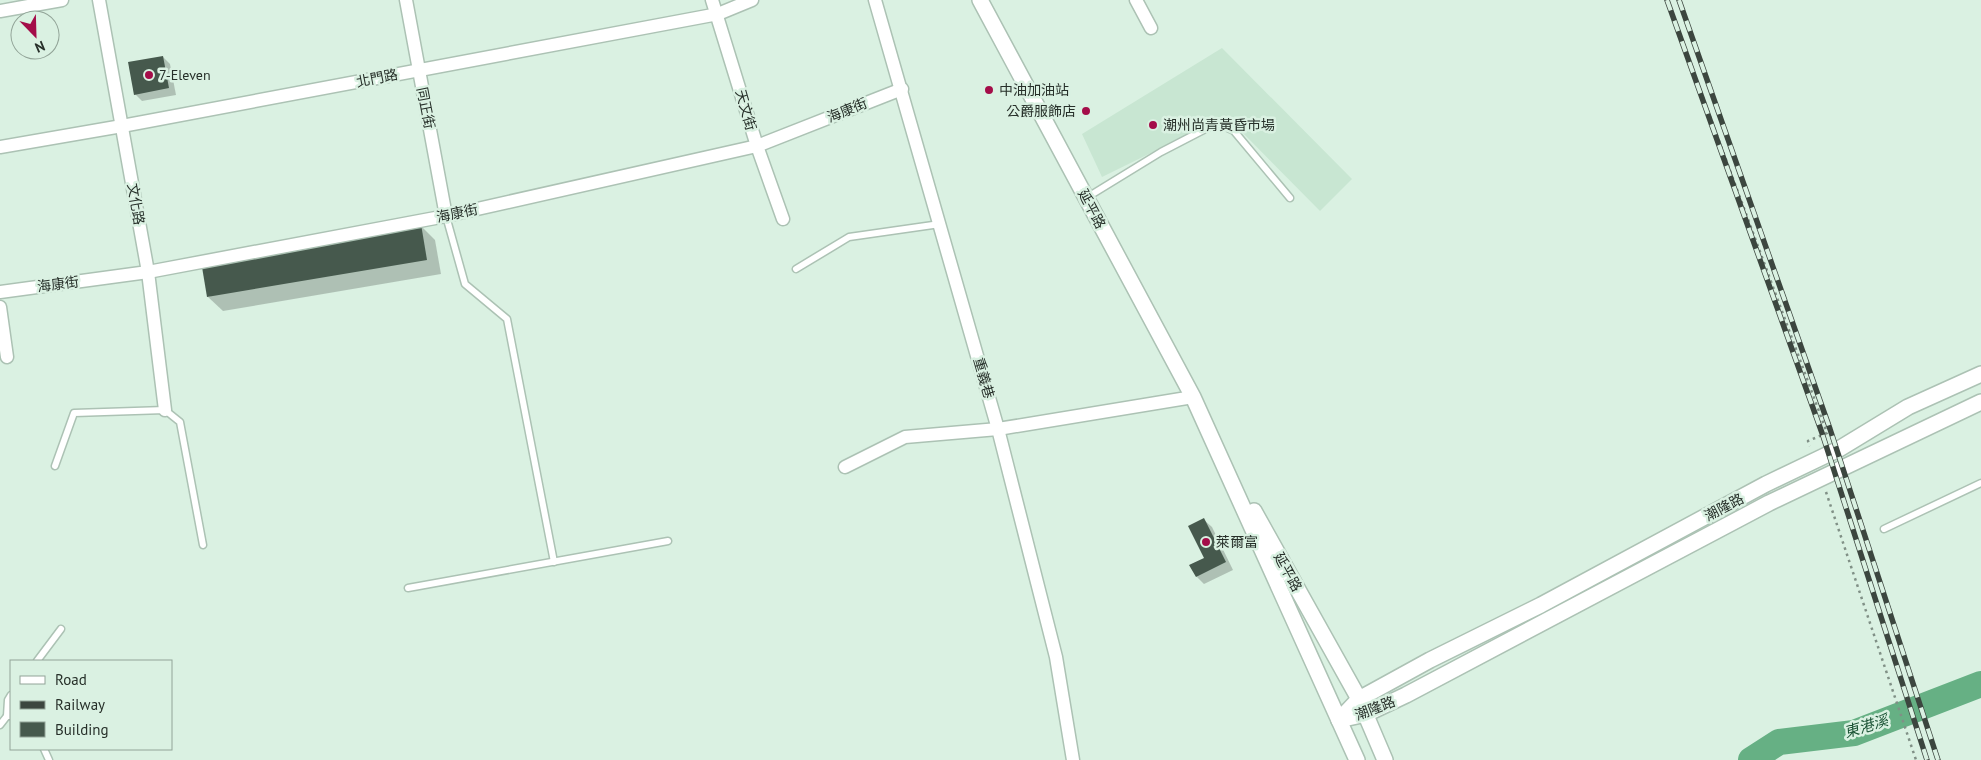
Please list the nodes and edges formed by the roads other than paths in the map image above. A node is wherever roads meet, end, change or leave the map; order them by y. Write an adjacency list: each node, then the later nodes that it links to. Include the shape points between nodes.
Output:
1 (62, 0): 9 (street)
2 (99, 0): 14 (street, 文化路)
3 (406, 0): 12 (street, 同正街)
4 (712, 0): 10 (street, 天文街)
5 (752, 0): 10 (street, 北門路)
6 (875, 0): 13 (street, 重義巷)
7 (980, 0): 17 (street, 延平路)
8 (1136, 0): 11 (street)
9 (0, 11)
10 (718, 14): 12 (street, 北門路); 16 (street, 天文街)
11 (1151, 28)
12 (419, 70): 14 (street, 北門路); 19 (street, 同正街)
13 (902, 89): 16 (street, 海康街); 21 (street, 重義巷)
14 (122, 126): 15 (street, 北門路); 23 (street, 文化路)
15 (0, 146)
16 (757, 146): 19 (street, 海康街); 20 (street, 天文街)
17 (1086, 198): 18 (lane, via 1161,152 1217,124 1234,131); 28 (street, 延平路)
18 (1290, 198)
19 (446, 216): 23 (street, 海康街); 39 (lane, via 465,284 507,319)
20 (783, 219)
21 (940, 224): 22 (lane, via 849,237); 32 (street, 重義巷)
22 (796, 269)
23 (148, 272): 24 (street, 海康街); 30 (street, 文化路)
24 (0, 292)
25 (0, 307): 26 (street)
26 (7, 357)
27 (1981, 374): 44 (street, 潮隆路, via 1908,407 1839,449 1766,484)
28 (1193, 397): 31 (street, 延平路); 32 (street)
29 (1981, 402): 47 (street, 潮隆路, via 1821,478 1406,695)
30 (165, 410): 33 (lane, via 74,413); 38 (lane, via 180,422)
31 (1203, 418): 44 (street, 延平路); 46 (street, 延平路)
32 (998, 429): 34 (street, via 905,437); 49 (street, 重義巷, via 1056,657)
33 (55, 466)
34 (845, 467)
35 (1981, 483): 36 (lane)
36 (1884, 529)
37 (668, 541): 39 (lane)
38 (203, 545)
39 (554, 562): 40 (lane)
40 (408, 588)
41 (61, 628): 42 (lane)
42 (38, 660)
43 (10, 697): 45 (lane)
44 (1359, 699): 46 (street, 潮隆路); 47 (street, 延平路)
45 (9, 716): 48 (lane)
46 (1339, 720): 47 (street, 潮隆路); 50 (street, 延平路)
47 (1368, 721): 51 (street, 延平路)
48 (0, 725)
49 (1073, 760)
50 (1357, 760)
51 (1385, 760)

